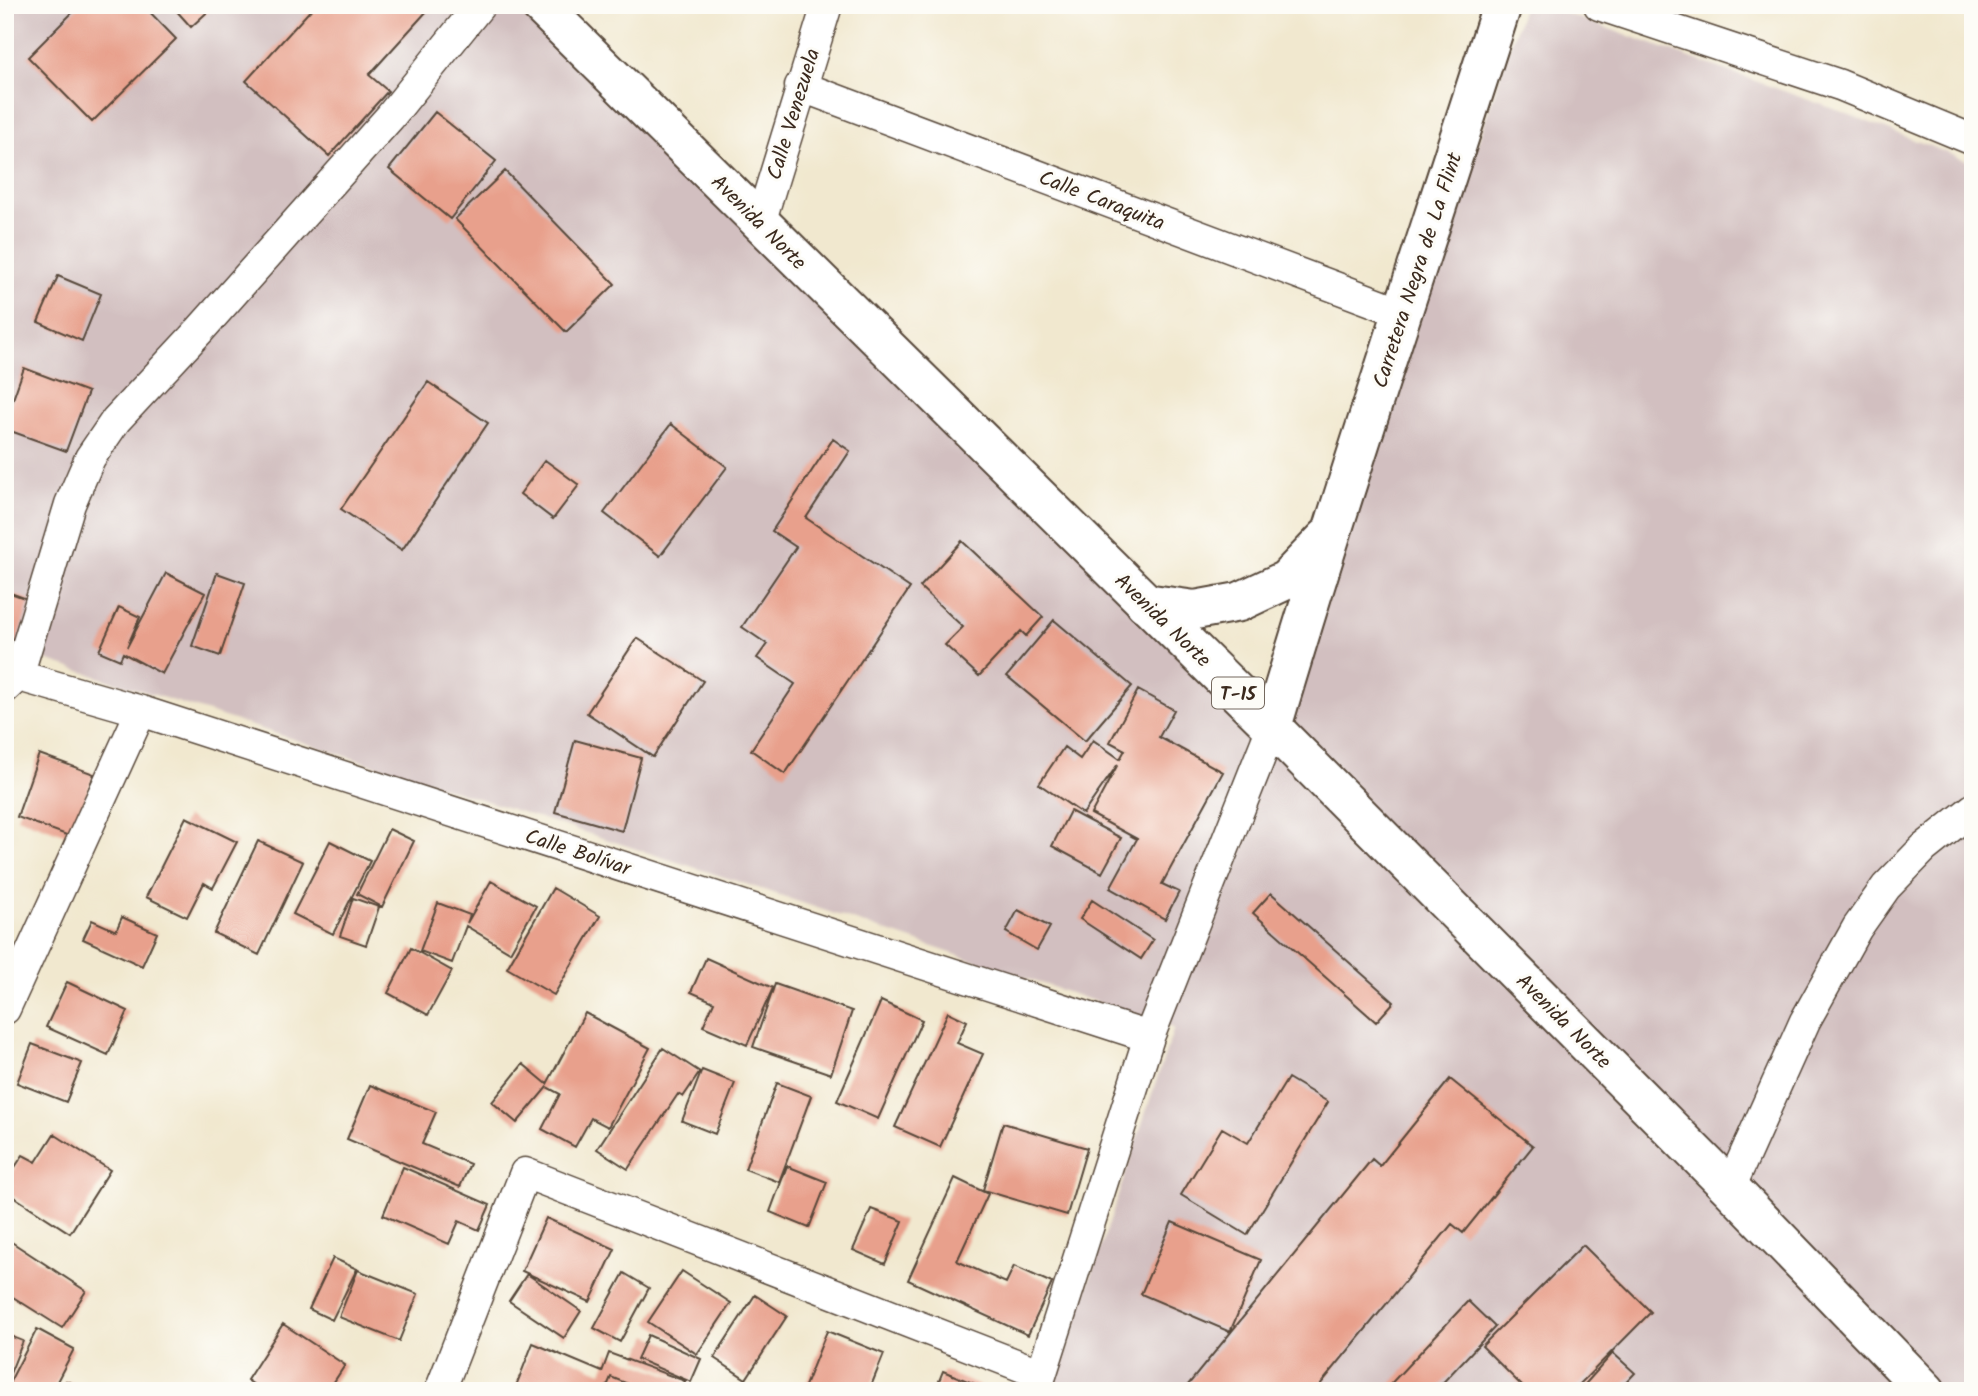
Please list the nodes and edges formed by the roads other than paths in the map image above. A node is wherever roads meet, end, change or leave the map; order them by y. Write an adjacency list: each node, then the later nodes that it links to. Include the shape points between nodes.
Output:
1 (480, 5): 12 (street, via 390,117 109,430 90,458 70,504)
2 (540, 5): 8 (main road, Avenida Norte / T-15)
3 (827, 5): 6 (street, Calle Venezuela)
4 (1502, 5): 9 (main road, Carretera Negra de La Flint)
5 (1599, 5): 7 (street, via 1840,85)
6 (800, 86): 8 (street, Calle Venezuela); 9 (street, Calle Caraquita)
7 (1973, 140)
8 (760, 223): 11 (main road, Avenida Norte / T-15)
9 (1404, 313): 10 (main road, Carretera Negra de La Flint)
10 (1330, 534): 11 (main road, Carretera Negra de La Flint, via 1286,579 1239,602 1195,610); 14 (main road, Carretera Negra de La Flint)
11 (1145, 603): 14 (main road, Avenida Norte / T-15)
12 (10, 679): 13 (street, Calle Bolívar)
13 (141, 711): 16 (street); 17 (street, Calle Bolívar)
14 (1272, 727): 17 (street); 18 (main road, Avenida Norte / T-15)
15 (1973, 808): 18 (street, via 1886,887 1857,929 1805,1021)
16 (5, 1009)
17 (1149, 1037): 19 (street)
18 (1730, 1188): 21 (main road, Avenida Norte / T-15)
19 (1039, 1382): 20 (street, via 525,1172)
20 (440, 1391)
21 (1926, 1391)

